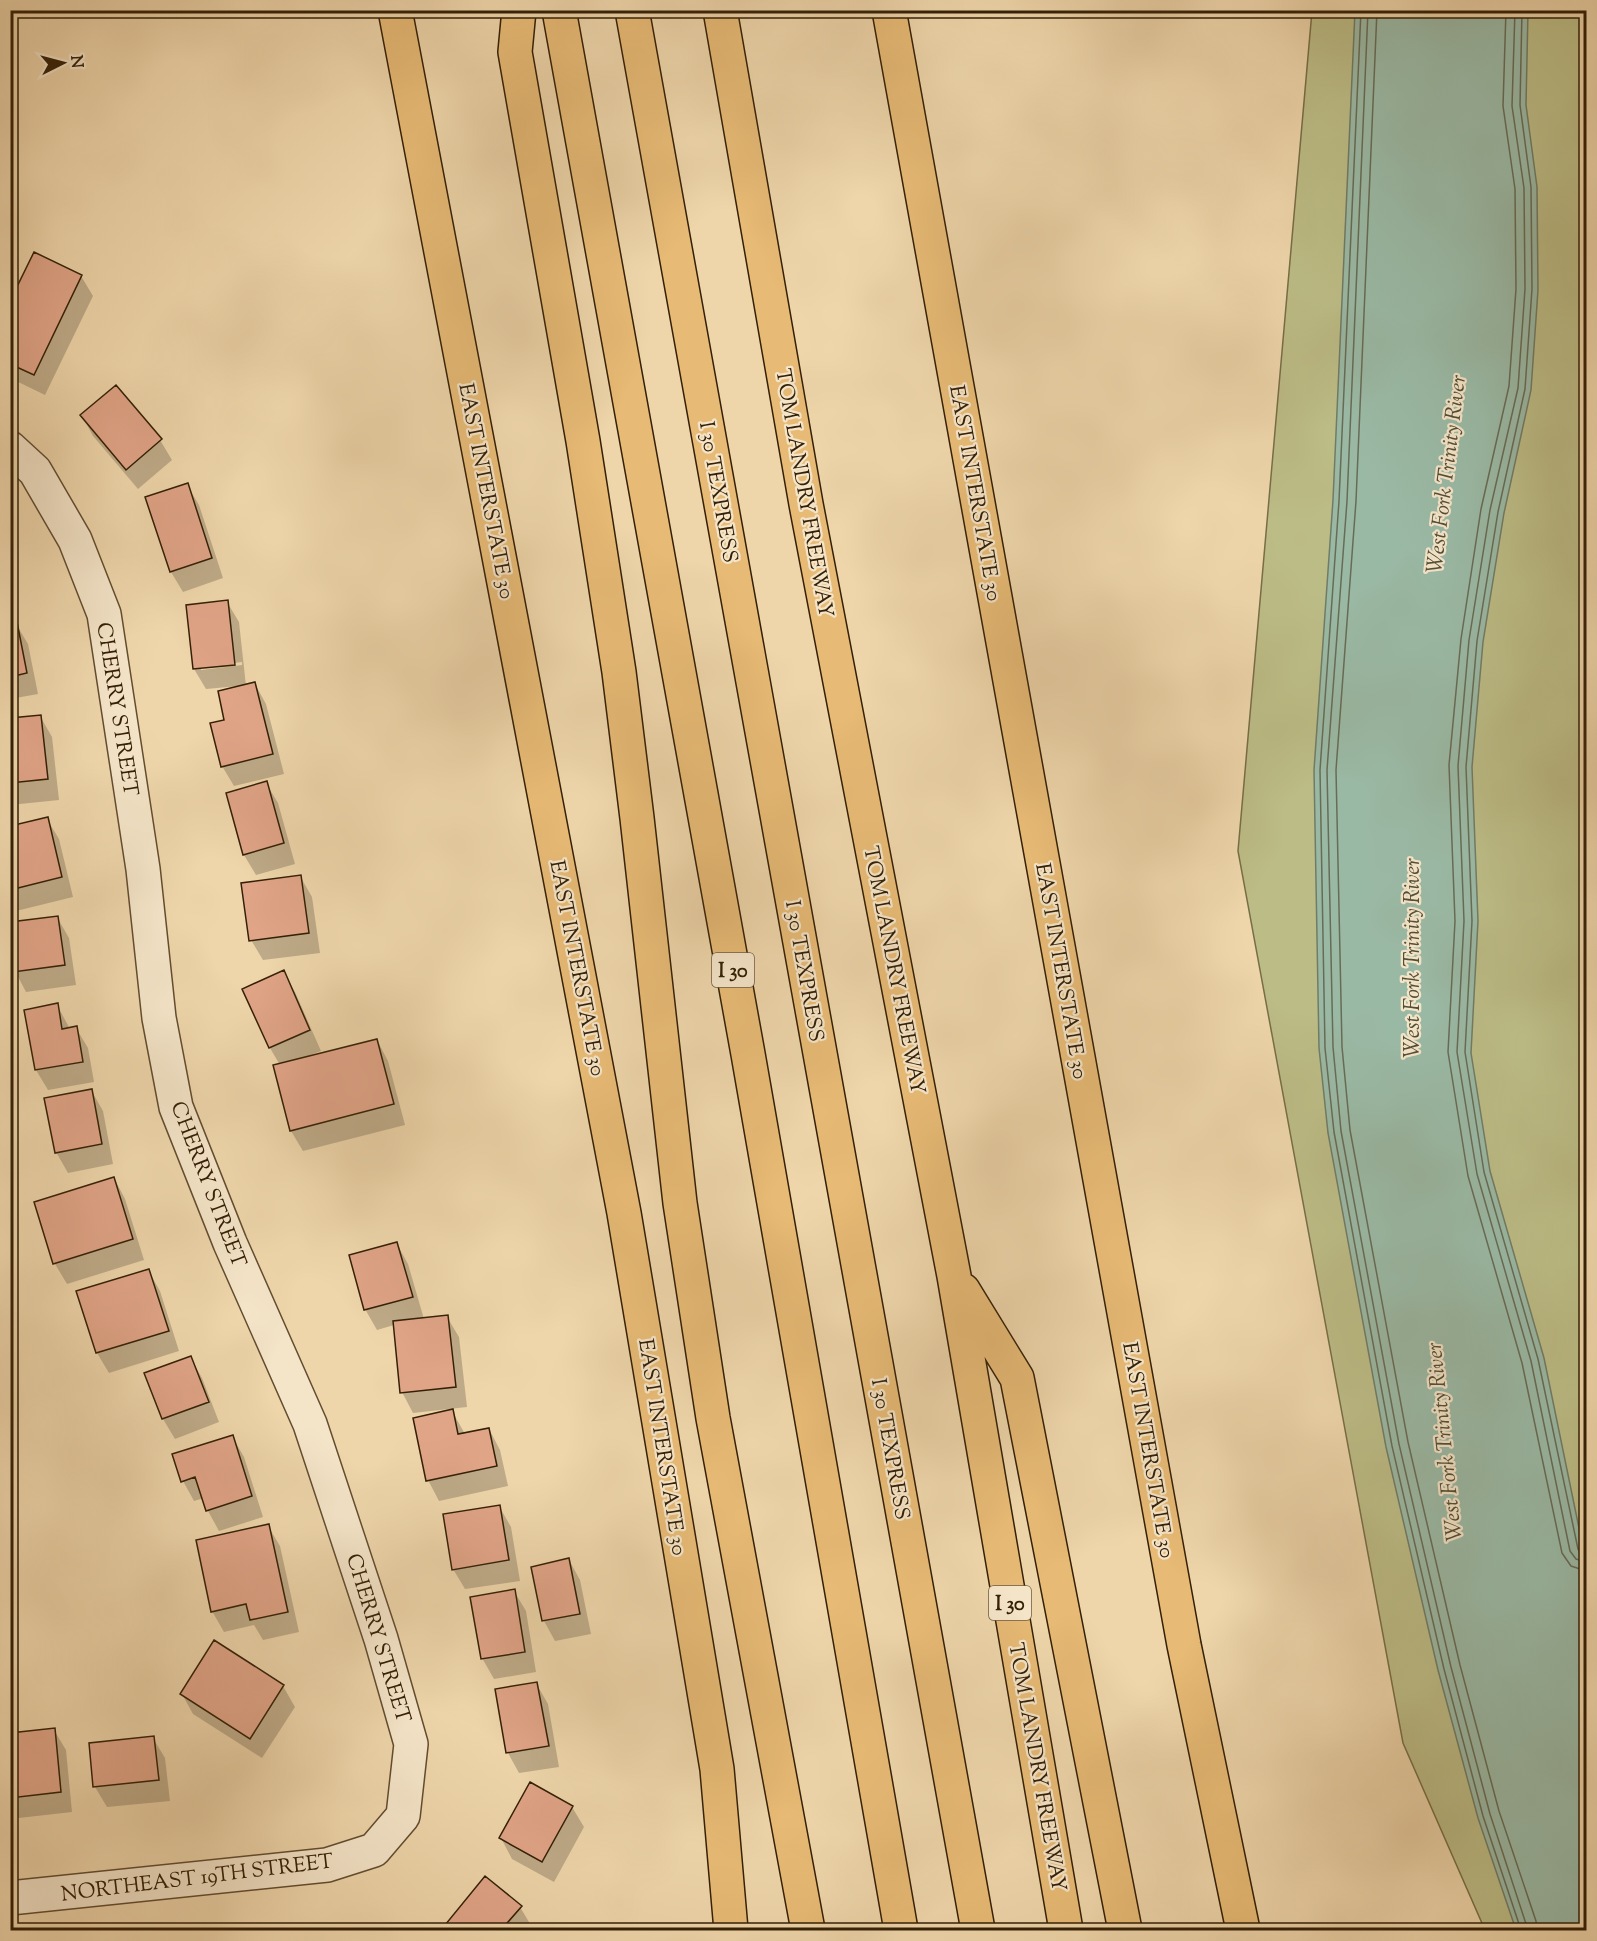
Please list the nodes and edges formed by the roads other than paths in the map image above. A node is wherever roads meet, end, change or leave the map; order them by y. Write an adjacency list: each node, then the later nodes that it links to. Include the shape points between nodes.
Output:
1 (395, 10): 11 (main road, EAST INTERSTATE 30, via 624,1213 717,1769)
2 (519, 10): 12 (main road, via 515,52 619,672 680,1203 713,1419)
3 (559, 10): 13 (main road, I 30)
4 (632, 10): 14 (main road, I 30 TEXPRESS)
5 (720, 10): 8 (main road, TOM LANDRY FREEWAY / I 30, via 806,504)
6 (890, 10): 17 (main road, EAST INTERSTATE 30, via 1184,1645)
7 (10, 448): 9 (street, CHERRY STREET, via 35,471 75,540 104,614 143,869 159,1018 176,1107 230,1243 310,1424 381,1639 411,1744)
8 (954, 1276): 15 (main road, TOM LANDRY FREEWAY / I 30); 16 (main road, via 1017,1378)
9 (403, 1816): 10 (street, NORTHEAST 19TH STREET, via 374,1850 327,1865)
10 (10, 1898)
11 (731, 1930)
12 (808, 1930)
13 (901, 1930)
14 (978, 1930)
15 (1066, 1930)
16 (1125, 1930)
17 (1243, 1930)

